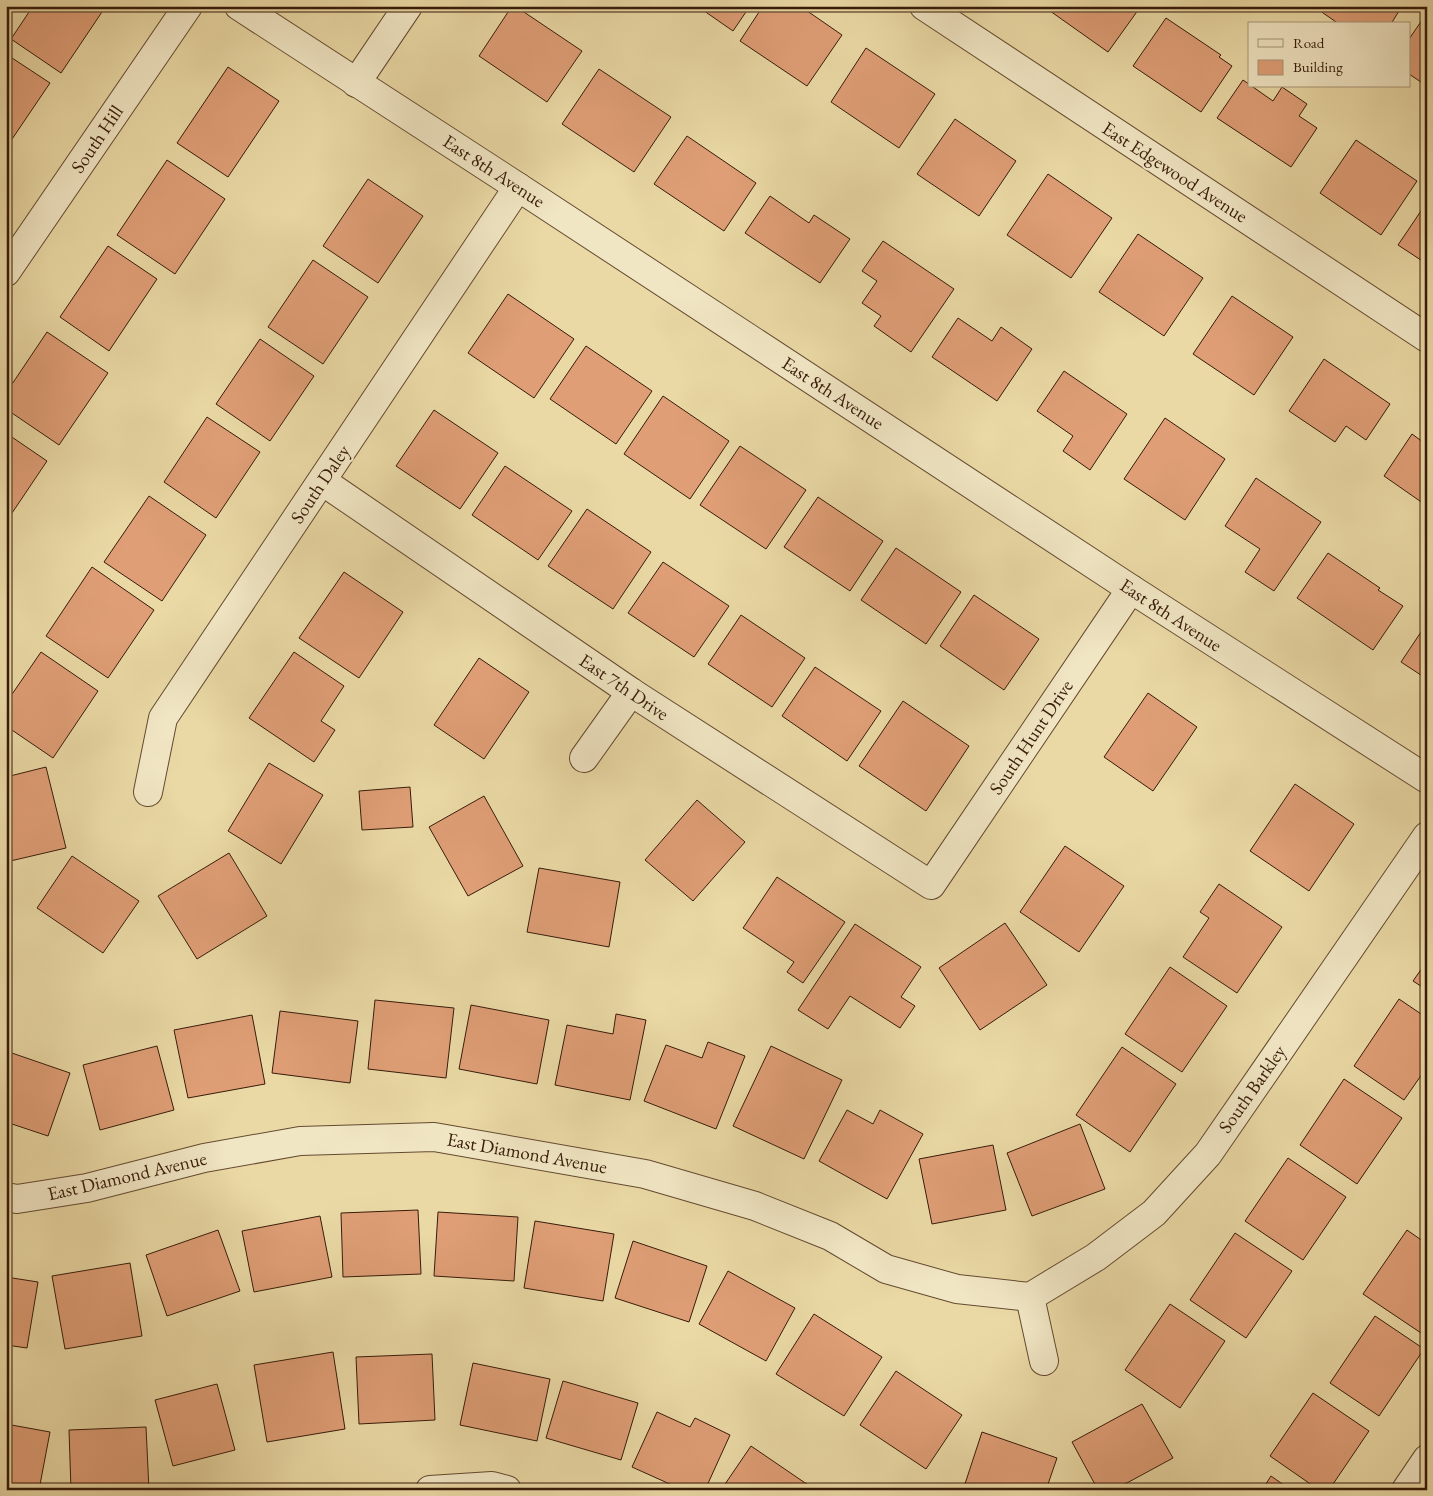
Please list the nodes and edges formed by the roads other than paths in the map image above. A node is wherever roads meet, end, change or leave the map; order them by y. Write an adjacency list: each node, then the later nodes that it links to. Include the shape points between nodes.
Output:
1 (188, 6): 7 (street, South Hill)
2 (239, 6): 5 (street, East 8th Avenue)
3 (408, 6): 5 (street)
4 (924, 6): 8 (street, East Edgewood Avenue)
5 (356, 83): 6 (street, East 8th Avenue)
6 (518, 187): 9 (street, South Daley); 10 (street, East 8th Avenue)
7 (6, 272)
8 (1427, 338)
9 (322, 481): 11 (street, East 7th Drive); 14 (street, South Daley, via 163,718)
10 (1131, 589): 13 (street, East 8th Avenue); 16 (street, South Hunt Drive)
11 (631, 692): 12 (street); 16 (street, East 7th Drive)
12 (584, 758)
13 (1427, 779)
14 (148, 792)
15 (1427, 836): 18 (street, South Barkley, via 1208,1154 1154,1213 1096,1257)
16 (930, 885)
17 (6, 1197): 18 (street, East Diamond Avenue, via 17,1199 87,1188 204,1158 300,1141 434,1137 645,1174 755,1206 830,1236 886,1269 957,1289)
18 (1030, 1296): 19 (street)
19 (1044, 1361)
20 (1427, 1460): 23 (street)
21 (430, 1490): 22 (street, via 492,1486)
22 (507, 1490)
23 (1406, 1490)

